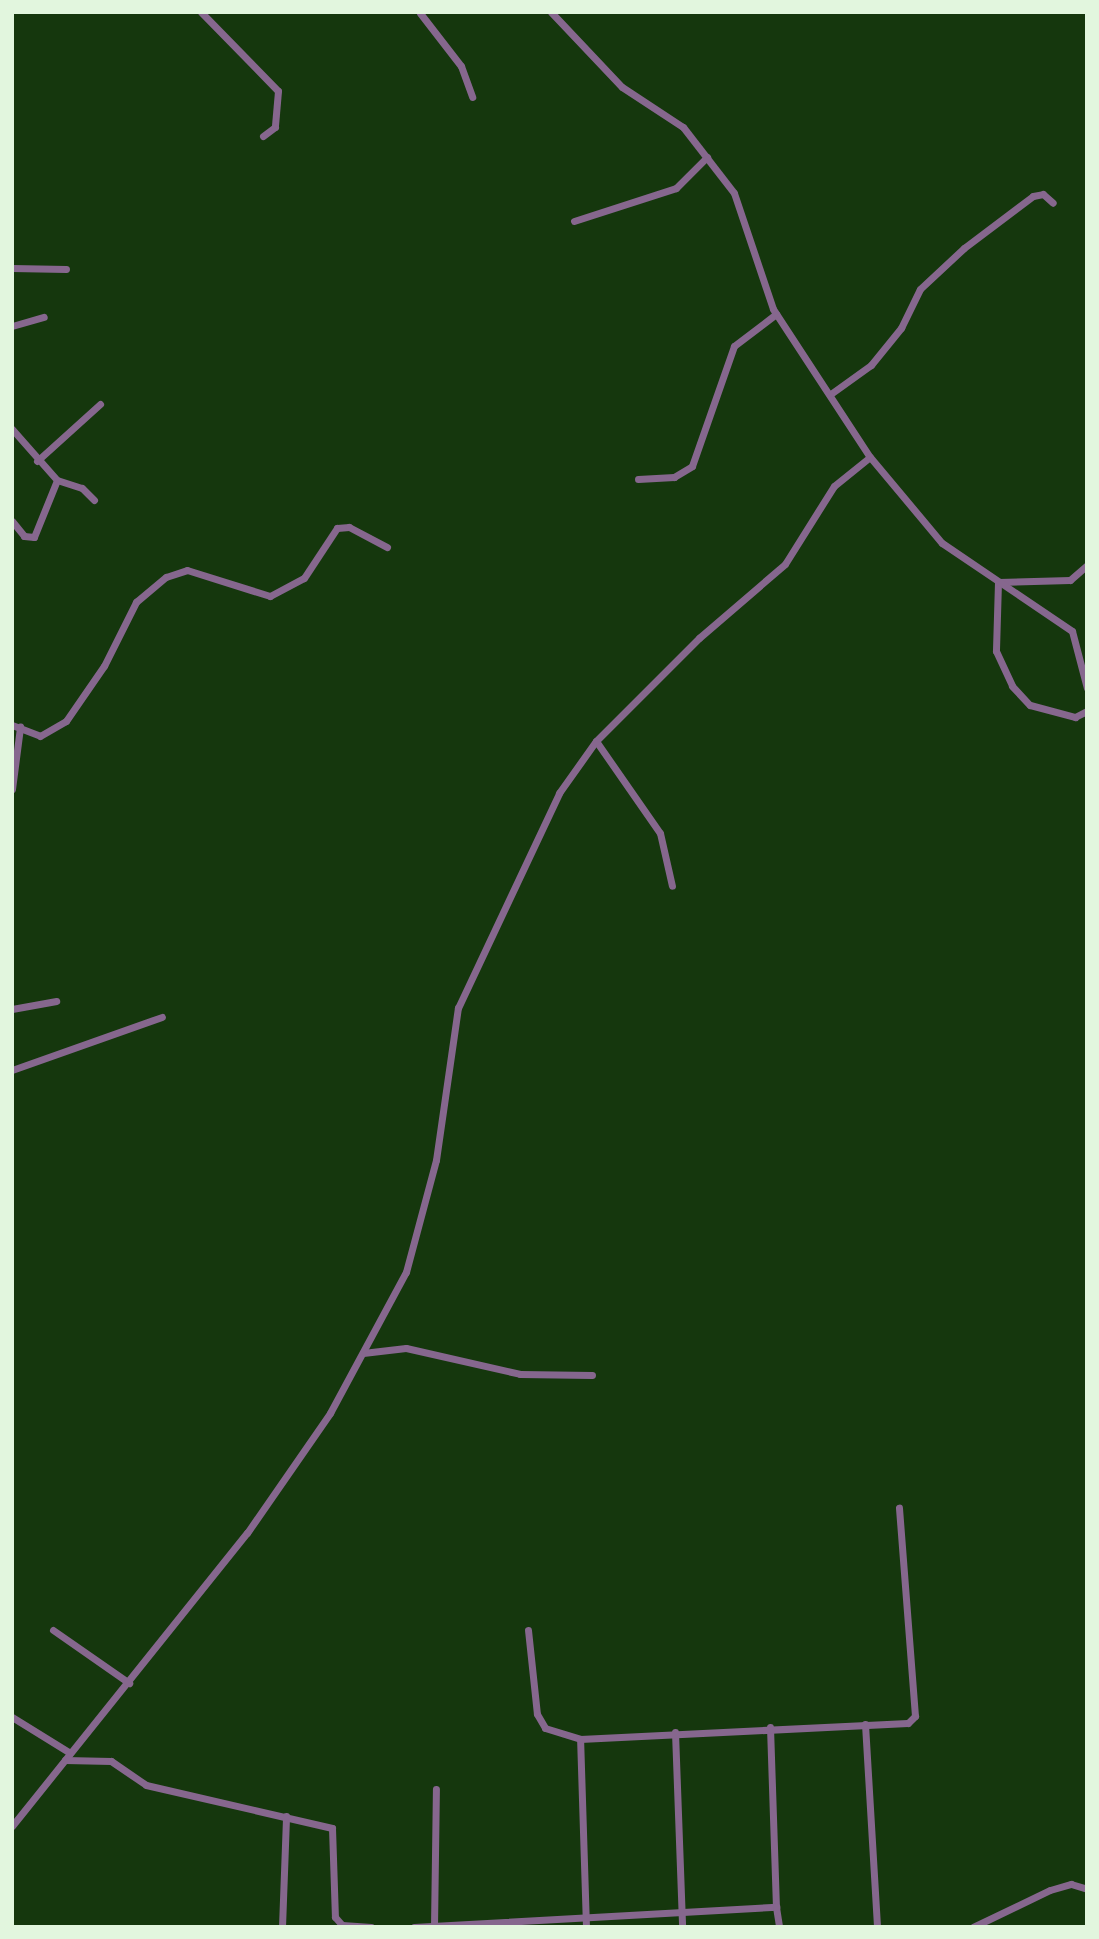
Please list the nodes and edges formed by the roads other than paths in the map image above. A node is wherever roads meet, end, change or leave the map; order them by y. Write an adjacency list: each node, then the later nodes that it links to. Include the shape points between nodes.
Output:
1 (201, 12): 5 (street, via 278,91 275,127)
2 (551, 12): 6 (street, via 622,87 683,127)
3 (420, 13): 4 (street, via 461,66)
4 (472, 97)
5 (263, 136)
6 (707, 157): 8 (street, via 676,188); 11 (street, via 745,214)
7 (1053, 203): 14 (street, via 1043,194 1033,196 964,248 920,289 901,328 871,365)
8 (573, 221)
9 (12, 268): 10 (street)
10 (66, 269)
11 (775, 314): 14 (street); 19 (street, via 734,346 692,466 674,477)
12 (44, 317): 13 (street)
13 (12, 326)
14 (832, 393): 17 (street)
15 (100, 404): 18 (street)
16 (12, 429): 18 (street)
17 (870, 457): 25 (street, via 914,515); 29 (street, via 834,486 785,564 699,638)
18 (37, 461): 20 (street)
19 (638, 480)
20 (57, 481): 21 (street, via 82,488); 22 (street, via 34,537 24,536)
21 (94, 500)
22 (12, 522)
23 (387, 547): 28 (street, via 349,527 337,528 304,578 270,596 187,570 166,577 136,602 104,666 66,721 40,736)
24 (1087, 565): 25 (street, via 1070,580)
25 (998, 582): 26 (street, via 1072,631); 27 (street, via 996,651 1012,686 1030,705 1075,717)
26 (1087, 688)
27 (1087, 711)
28 (16, 726): 30 (street)
29 (596, 741): 31 (street, via 660,834); 36 (street, via 537,831 458,1009 419,1234)
30 (12, 789)
31 (672, 886)
32 (56, 1002): 33 (street)
33 (12, 1009)
34 (162, 1017): 35 (street)
35 (12, 1070)
36 (363, 1353): 37 (street, via 405,1348 520,1374); 41 (street, via 330,1413 247,1534)
37 (592, 1375)
38 (899, 1508): 43 (street, via 915,1716 908,1723)
39 (53, 1630): 41 (street)
40 (528, 1630): 46 (street, via 537,1714 545,1728)
41 (129, 1683): 47 (street)
42 (12, 1717): 47 (street)
43 (865, 1724): 44 (street); 62 (street)
44 (770, 1727): 45 (street); 53 (street)
45 (675, 1732): 46 (street); 54 (street)
46 (580, 1739): 55 (street)
47 (70, 1753): 48 (street)
48 (65, 1760): 50 (street, via 111,1761 146,1785); 51 (street)
49 (436, 1789): 56 (street)
50 (286, 1816): 57 (street); 58 (street, via 332,1828 335,1917 342,1925)
51 (12, 1826)
52 (1086, 1886): 63 (street, via 1049,1890)
53 (776, 1907): 54 (street); 61 (street)
54 (682, 1915): 55 (street); 60 (street)
55 (586, 1922): 56 (street)
56 (433, 1926): 59 (street)
57 (282, 1927)
58 (371, 1927)
59 (414, 1927)
60 (682, 1927)
61 (779, 1927)
62 (877, 1927)
63 (973, 1927)

